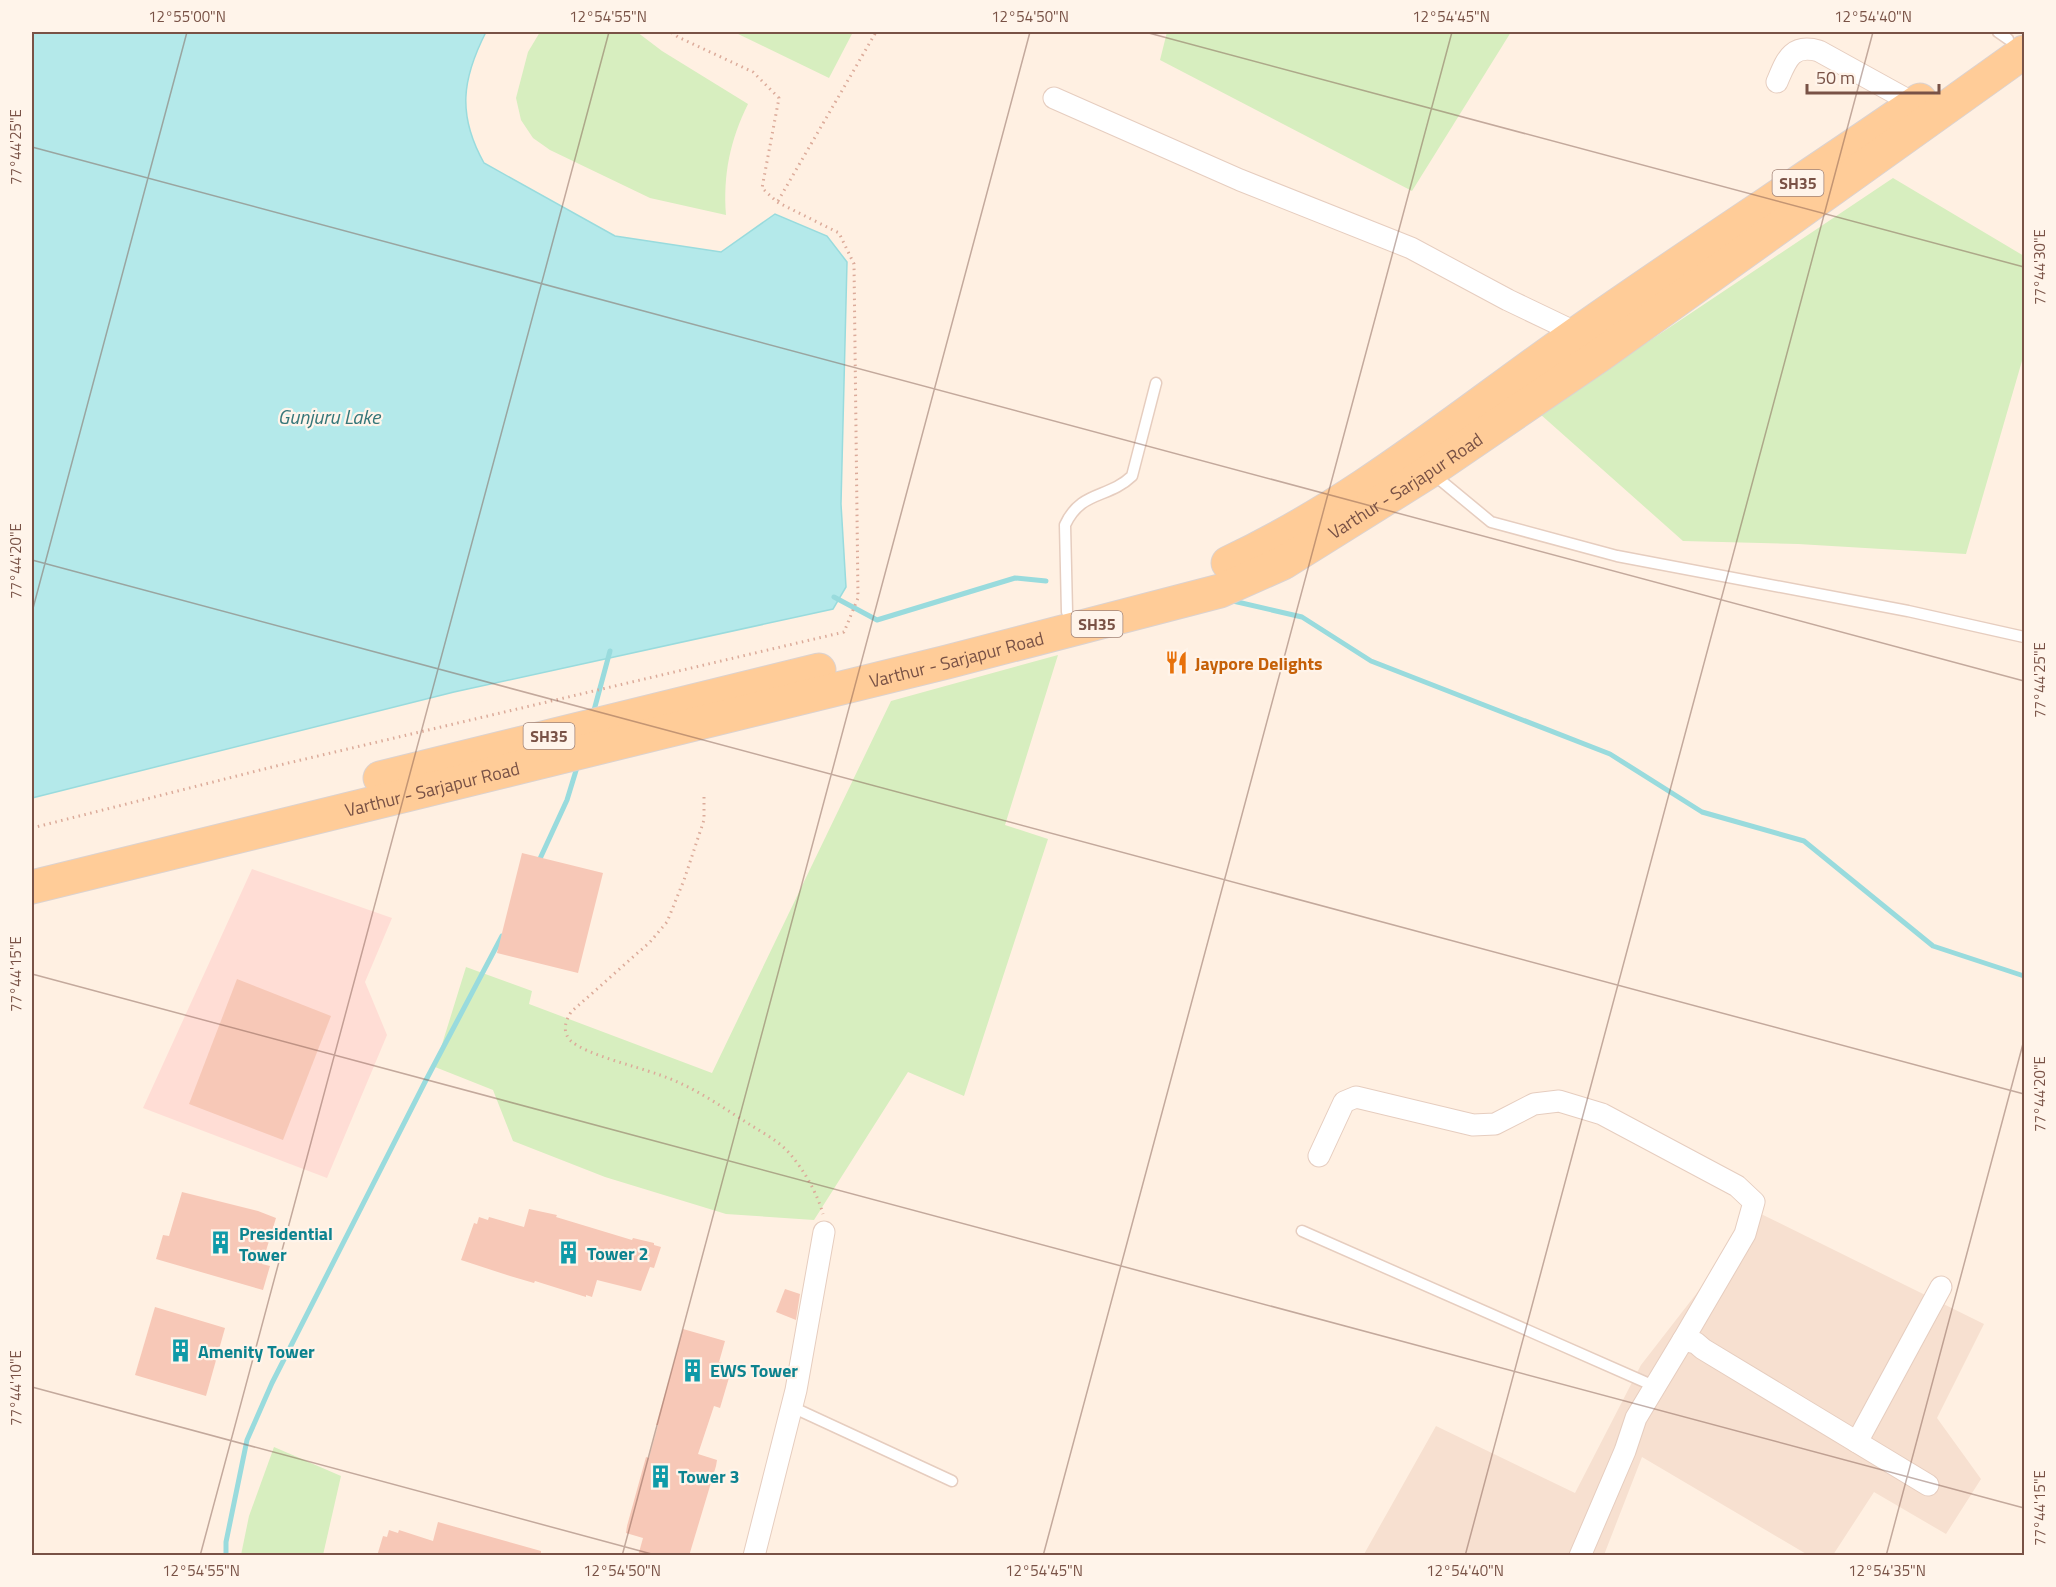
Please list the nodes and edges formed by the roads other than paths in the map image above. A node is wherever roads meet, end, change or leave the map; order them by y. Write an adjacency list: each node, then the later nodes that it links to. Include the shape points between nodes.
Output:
1 (2013, 39): 4 (main road, Varthur - Sarjapur Road / SH35); 7 (main road, Varthur - Sarjapur Road / SH35, via 1599,356)
2 (1777, 82): 4 (street, via 1787,60 1796,51 1807,48)
3 (1054, 98): 5 (street, via 1240,180 1411,248)
4 (1914, 104): 5 (main road, Varthur - Sarjapur Road / SH35)
5 (1577, 333): 8 (main road, Varthur - Sarjapur Road / SH35, via 1351,496 1269,544 1213,570)
6 (1156, 383): 8 (lane, via 1132,476 1079,504 1065,525)
7 (1430, 471): 9 (lane, via 1491,522 1617,556); 11 (main road, Varthur - Sarjapur Road / SH35, via 1282,563 1220,591)
8 (1067, 612): 10 (main road, Varthur - Sarjapur Road / SH35, via 718,693)
9 (2025, 637)
10 (32, 865)
11 (32, 887)
12 (1319, 1156): 16 (street, via 1344,1102 1356,1097 1473,1125 1495,1124 1534,1104 1558,1101 1602,1114 1737,1186 1754,1202 1745,1234)
13 (1302, 1231): 17 (lane)
14 (824, 1232): 18 (street)
15 (1941, 1287): 19 (street)
16 (1683, 1340): 17 (street); 19 (street, via 1696,1343)
17 (1654, 1386): 23 (street, via 1636,1418)
18 (792, 1407): 20 (lane); 22 (street)
19 (1857, 1442): 21 (street)
20 (952, 1481)
21 (1928, 1485)
22 (754, 1556)
23 (1580, 1556)

